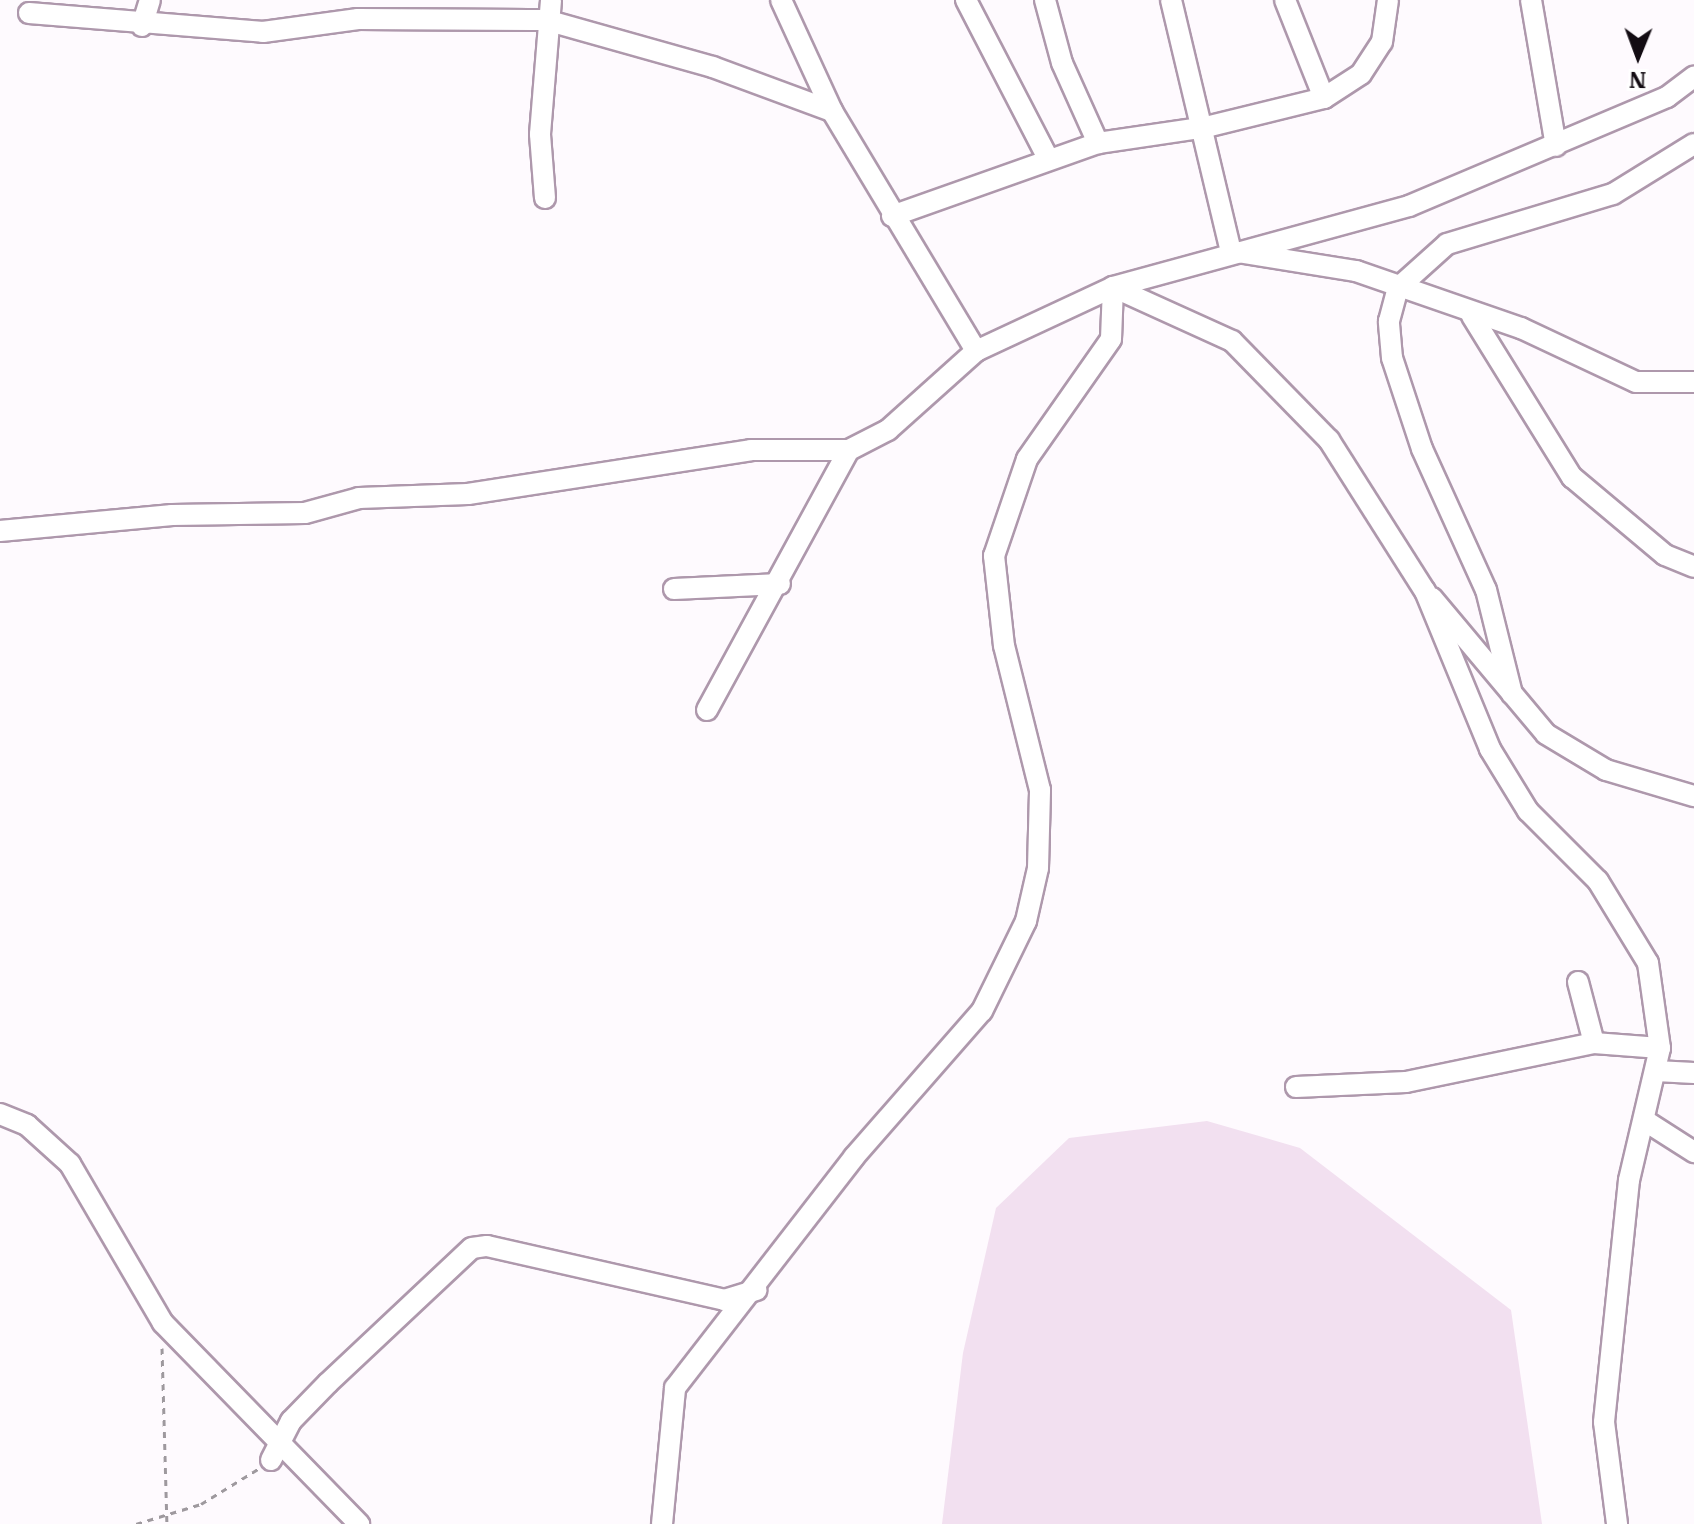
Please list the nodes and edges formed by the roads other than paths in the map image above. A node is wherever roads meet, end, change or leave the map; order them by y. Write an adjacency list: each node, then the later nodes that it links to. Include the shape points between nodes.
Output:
1 (150, 0): 11 (street)
2 (781, 0): 14 (street)
3 (966, 0): 19 (street)
4 (1045, 0): 16 (street, via 1062,63)
5 (1171, 0): 15 (street)
6 (1285, 0): 13 (street)
7 (1388, 0): 13 (street, via 1382,42 1361,74)
8 (1531, 0): 18 (street)
9 (548, 10): 11 (street, via 358,19 263,32); 14 (street); 20 (street)
10 (29, 13): 11 (street)
11 (142, 26)
12 (1694, 77): 18 (street)
13 (1324, 98): 15 (street)
14 (832, 111): 21 (street)
15 (1206, 127): 16 (street); 22 (street)
16 (1098, 143): 19 (street)
17 (1694, 144): 24 (street, via 1613,194 1447,244 1418,262)
18 (1556, 146): 22 (street, via 1409,206)
19 (1048, 158): 21 (street)
20 (545, 198)
21 (892, 216): 26 (street)
22 (1231, 251): 23 (street); 24 (street, via 1314,261)
23 (1113, 287): 26 (street); 33 (street, via 1255,358 1329,440); 46 (street, via 1111,339 1027,459 1006,504 994,556 1004,646 1040,790 1038,868 1026,921 982,1011 854,1157)
24 (1398, 288): 25 (street); 34 (street, via 1389,321 1392,358 1422,449 1486,590)
25 (1472, 316): 27 (street, via 1521,328 1636,382); 30 (street, via 1572,477 1665,555)
26 (976, 351): 28 (street, via 888,430)
27 (1694, 382)
28 (849, 450): 29 (street, via 751,450 468,494 359,498 305,513 172,515); 31 (street)
29 (0, 531)
30 (1694, 567)
31 (780, 584): 32 (street); 35 (street)
32 (674, 589)
33 (1425, 591): 34 (street, via 1476,642); 39 (street, via 1490,749 1528,811 1627,917 1660,1006)
34 (1512, 694): 36 (street, via 1546,734 1606,770)
35 (707, 710)
36 (1694, 796)
37 (1578, 982): 38 (street)
38 (1594, 1043): 39 (street); 42 (street, via 1406,1082)
39 (1660, 1048): 40 (street)
40 (1656, 1071): 41 (street); 44 (street)
41 (1694, 1073)
42 (1296, 1087)
43 (0, 1114): 47 (street, via 27,1125 70,1164 163,1333)
44 (1647, 1122): 45 (street); 50 (street, via 1629,1180 1604,1422)
45 (1694, 1152)
46 (756, 1290): 47 (street, via 724,1300 487,1246 472,1248 328,1383); 49 (street, via 675,1388)
47 (275, 1453): 48 (street)
48 (359, 1524)
49 (662, 1524)
50 (1617, 1524)

